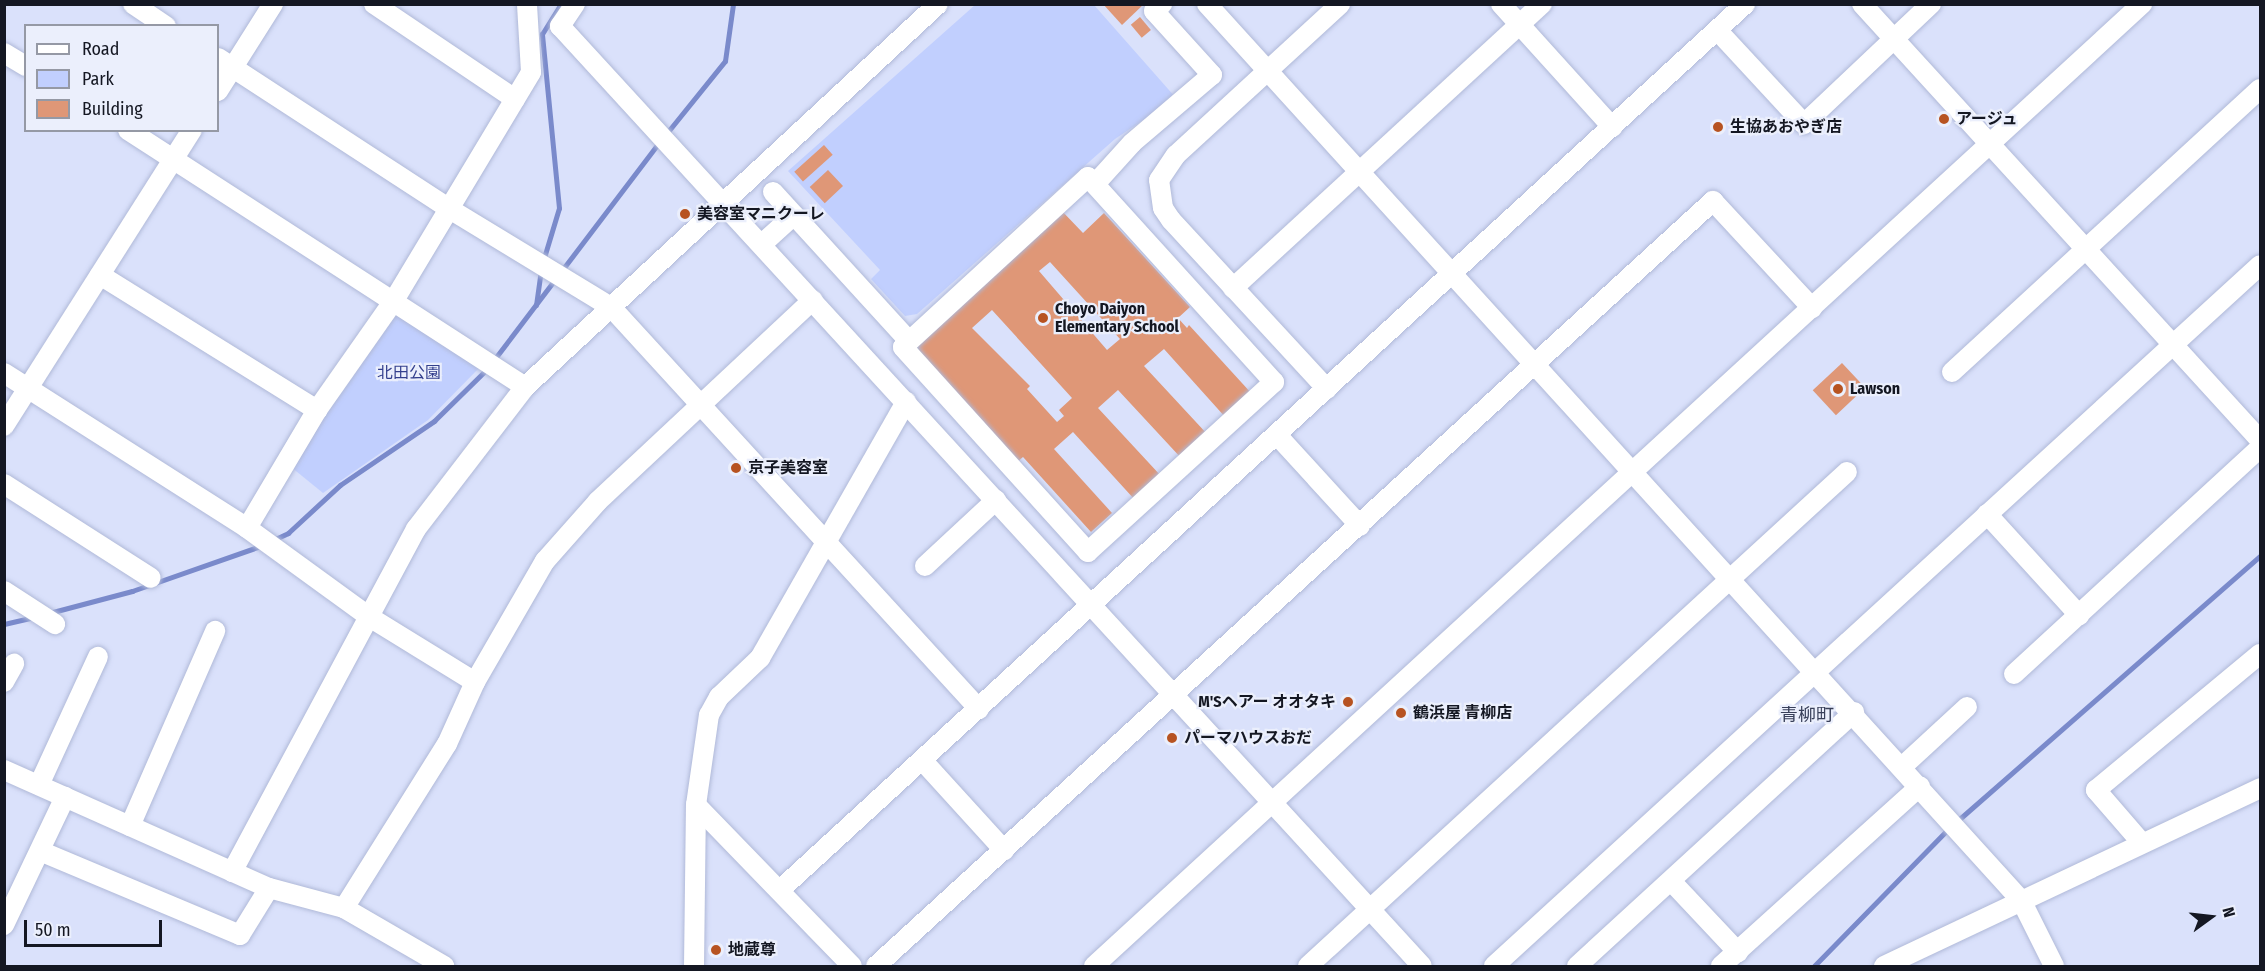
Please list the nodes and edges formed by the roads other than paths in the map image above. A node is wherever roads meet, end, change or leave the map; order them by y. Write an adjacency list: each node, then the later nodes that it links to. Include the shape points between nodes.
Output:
1 (134, 4): 16 (street)
2 (273, 4): 21 (street)
3 (374, 4): 26 (street)
4 (527, 4): 26 (street, via 531,72)
5 (574, 4): 37 (street, via 560,26)
6 (938, 4): 37 (street)
7 (1162, 4): 27 (street, via 1154,11 1212,75)
8 (1207, 4): 23 (street)
9 (1340, 4): 23 (street)
10 (1501, 4): 17 (street)
11 (1542, 4): 17 (street)
12 (1745, 4): 18 (street)
13 (1862, 4): 19 (street)
14 (1931, 4): 19 (street)
15 (2142, 4): 32 (street)
16 (163, 24)
17 (1520, 25): 28 (street); 34 (street)
18 (1717, 30): 19 (street, via 1804,124); 28 (street)
19 (1894, 39): 32 (street)
20 (4, 53): 22 (street)
21 (225, 63): 24 (street); 38 (street)
22 (24, 65)
23 (1268, 71): 31 (street); 34 (street)
24 (219, 87)
25 (2260, 89): 41 (street)
26 (515, 99): 38 (street)
27 (1177, 107): 31 (street); 35 (street, via 1132,143)
28 (1612, 127): 43 (street)
29 (131, 132): 33 (street)
30 (191, 132): 33 (street)
31 (1200, 133): 45 (street, via 1166,166 1159,180 1160,196 1171,220)
32 (1990, 144): 41 (street); 49 (street)
33 (173, 159): 44 (street); 47 (street)
34 (1360, 171): 43 (street); 45 (street)
35 (1095, 184): 50 (street, via 1088,177); 73 (street, via 1275,382 1088,552)
36 (773, 192): 39 (street)
37 (723, 202): 40 (street); 48 (street)
38 (448, 208): 47 (street); 48 (street)
39 (794, 215): 40 (street); 50 (street)
40 (762, 244): 46 (street)
41 (2086, 249): 51 (street); 54 (street)
42 (2260, 265): 51 (street)
43 (1454, 273): 52 (street); 58 (street)
44 (100, 275): 57 (street); 61 (street)
45 (1233, 288): 58 (street)
46 (813, 300): 59 (street); 60 (street)
47 (393, 302): 56 (street); 61 (street)
48 (611, 307): 56 (street); 60 (street)
49 (1812, 308): 52 (street, via 1713,201); 66 (street)
50 (909, 341): 53 (street, via 903,347)
51 (2173, 344): 64 (street); 70 (street)
52 (1536, 364): 66 (street); 71 (street)
53 (924, 370): 59 (street); 73 (street)
54 (1952, 372)
55 (4, 373): 57 (street)
56 (525, 387): 82 (street, via 416,529)
57 (28, 388): 62 (street); 72 (street)
58 (1327, 389): 63 (street)
59 (902, 398): 69 (street); 74 (street)
60 (701, 405): 74 (street); 91 (street, via 598,501 544,561)
61 (316, 411): 72 (street)
62 (4, 426)
63 (1277, 435): 71 (street); 80 (street)
64 (2260, 440)
65 (2260, 448): 81 (street)
66 (1634, 471): 78 (street); 103 (street)
67 (1847, 472): 78 (street)
68 (4, 484): 77 (street)
69 (996, 500): 75 (street); 76 (street)
70 (1987, 514): 81 (street); 88 (street)
71 (1360, 526): 92 (street)
72 (247, 528): 82 (street)
73 (1072, 535): 75 (street)
74 (826, 544): 94 (street); 104 (street, via 760,658 719,697 709,715)
75 (1048, 557): 80 (street)
76 (925, 566)
77 (151, 578)
78 (1732, 578): 88 (street); 115 (street)
79 (4, 591): 83 (street)
80 (1092, 606): 92 (street); 94 (street)
81 (2079, 615): 89 (street)
82 (370, 618): 91 (street); 109 (street)
83 (55, 624)
84 (215, 631): 105 (street)
85 (2260, 654): 106 (street, via 2096,790)
86 (98, 657): 99 (street)
87 (14, 664): 90 (street)
88 (1816, 671): 95 (street); 125 (street)
89 (2014, 674)
90 (4, 682)
91 (475, 682): 114 (street, via 447,744)
92 (1176, 695): 103 (street); 107 (street)
93 (1967, 707): 97 (street)
94 (979, 710): 96 (street)
95 (1854, 712): 97 (street); 110 (street)
96 (922, 760): 107 (street); 112 (street)
97 (1903, 766): 100 (street)
98 (4, 770): 99 (street)
99 (39, 785): 102 (street)
100 (1920, 786): 113 (street); 117 (street)
101 (2260, 788): 106 (street)
102 (65, 797): 105 (street); 108 (street)
103 (1273, 802): 115 (street); 122 (street)
104 (696, 805): 112 (street); 119 (street)
105 (130, 826): 109 (street)
106 (2141, 842): 113 (street)
107 (1004, 850): 121 (street)
108 (40, 851): 111 (street, via 240,935); 116 (street)
109 (232, 872): 111 (street)
110 (1671, 881): 117 (street); 126 (street)
111 (269, 888): 114 (street)
112 (781, 888): 120 (street)
113 (2021, 900): 128 (street); 129 (street)
114 (344, 908): 118 (street)
115 (1370, 910): 123 (street); 124 (street)
116 (4, 925)
117 (1738, 952): 127 (street)
118 (444, 966)
119 (694, 966)
120 (852, 966)
121 (876, 966)
122 (1094, 966)
123 (1308, 966)
124 (1422, 966)
125 (1494, 966)
126 (1577, 966)
127 (1722, 966)
128 (1884, 966)
129 (2054, 966)

